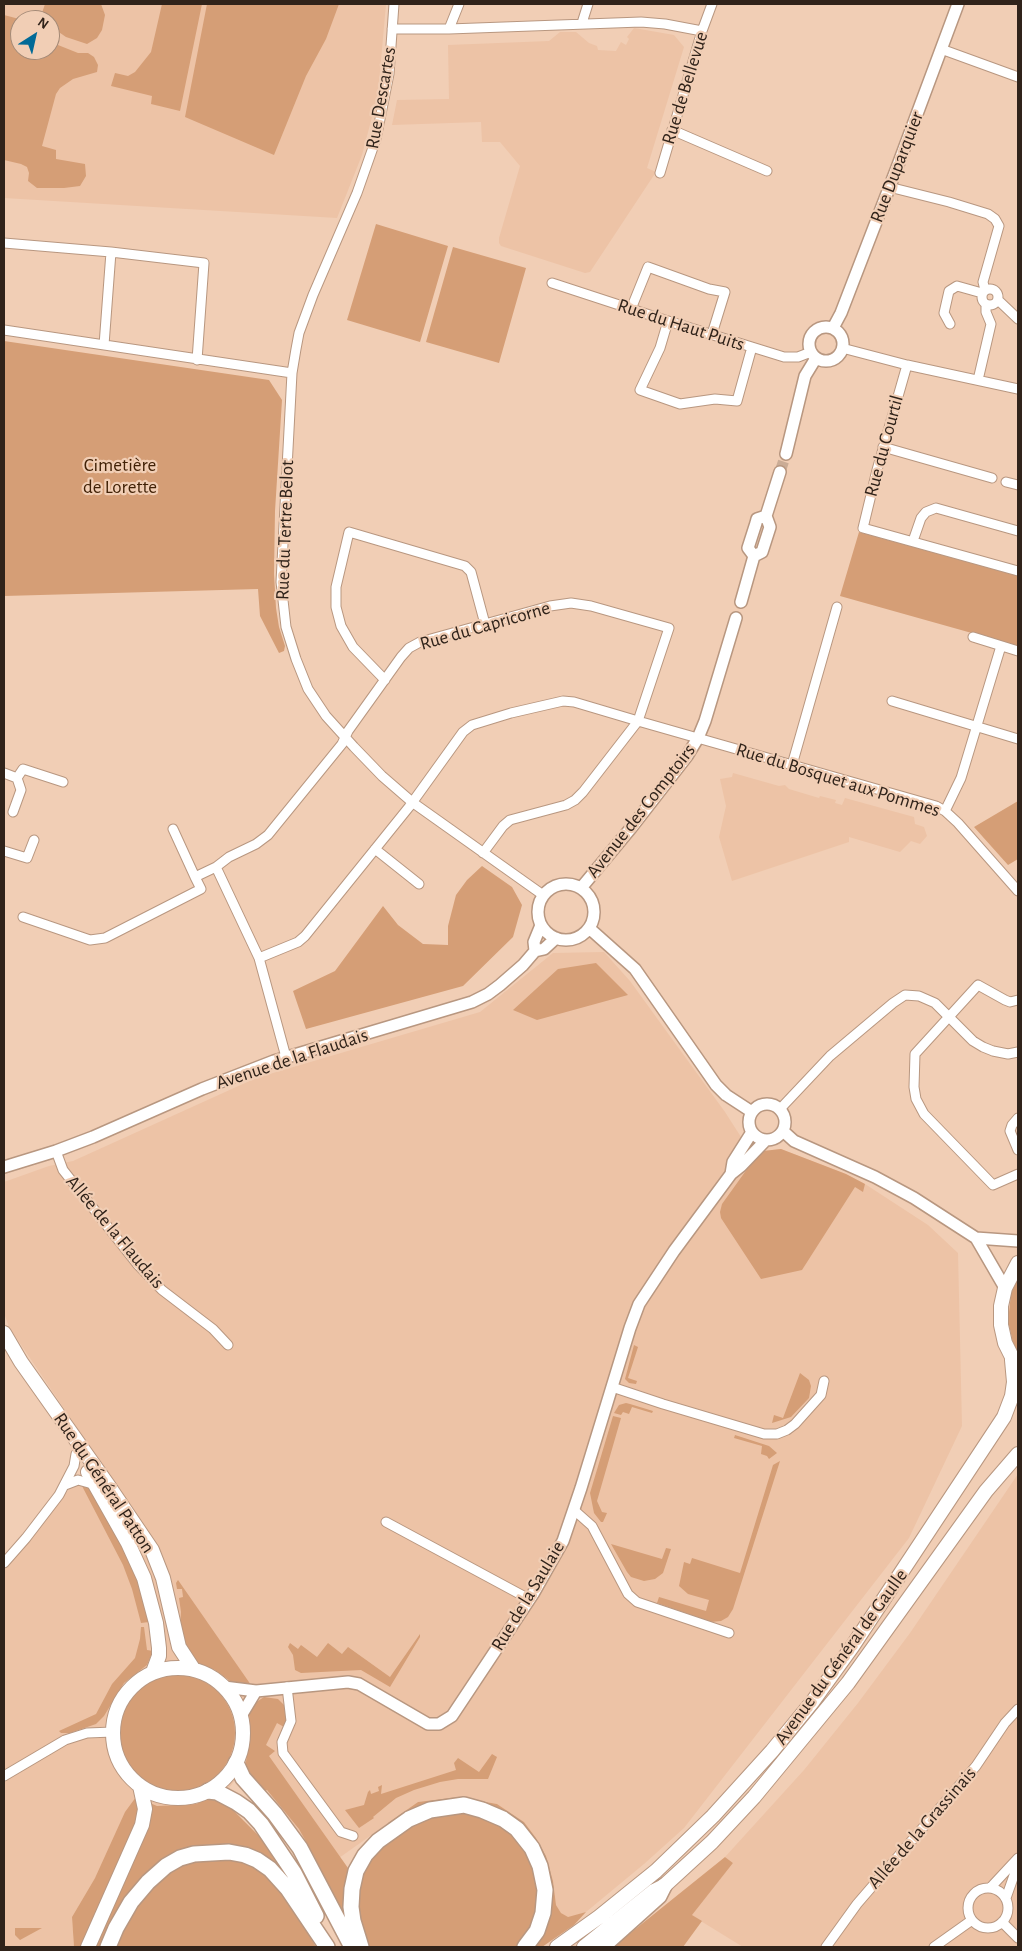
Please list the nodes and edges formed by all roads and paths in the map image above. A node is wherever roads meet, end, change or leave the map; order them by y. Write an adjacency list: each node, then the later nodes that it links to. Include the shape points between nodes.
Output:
1 (394, 4): 7 (street)
2 (459, 4): 8 (street)
3 (588, 4): 6 (street)
4 (712, 4): 9 (street, Rue de Bellevue)
5 (958, 4): 10 (street, Rue Duparquier)
6 (582, 23): 8 (street, Rue Descartes); 9 (street, Rue Descartes, via 665,24)
7 (392, 29): 8 (street, Rue Descartes); 35 (street, Rue Descartes, via 389,74 376,139 357,193 313,294 299,333)
8 (449, 29)
9 (702, 31): 12 (street, Rue de Bellevue)
10 (941, 49): 11 (street); 15 (street, Rue Duparquier)
11 (1018, 77)
12 (672, 130): 13 (street); 14 (street, Rue de Bellevue)
13 (767, 171)
14 (660, 173)
15 (889, 188): 19 (street, via 949,202 995,219 999,226); 26 (street, Rue Duparquier)
16 (4, 243): 17 (street)
17 (111, 252): 29 (street); 33 (street, via 204,263)
18 (552, 283): 22 (street, Rue du Haut Puits)
19 (984, 291): 20 (street, via 995,290); 21 (street, via 981,297); 25 (street, via 957,286 949,291 944,313)
20 (998, 300): 21 (street); 23 (street)
21 (986, 305): 36 (street, via 991,324)
22 (631, 309): 24 (street, Rue du Haut Puits); 28 (street, via 648,267 725,292)
23 (1018, 319)
24 (668, 321): 28 (street, Rue du Haut Puits); 30 (street, via 660,348 640,390 680,404 715,399 737,402)
25 (950, 324)
26 (833, 328): 31 (street, via 841,336); 32 (street, via 822,327 813,332 809,342)
27 (4, 330): 29 (street)
28 (712, 334): 30 (street, Rue du Haut Puits)
29 (104, 345): 33 (street)
30 (752, 347): 32 (street, Rue du Haut Puits, via 784,357)
31 (842, 348): 32 (street, via 832,359 821,360); 34 (street)
32 (814, 355): 39 (street, via 805,376)
33 (197, 360): 35 (street)
34 (907, 365): 36 (street); 38 (street, Rue du Courtil)
35 (292, 373): 58 (street, Rue du Tertre Belot, via 281,582 283,609 296,659 308,688)
36 (978, 380): 37 (street)
37 (1018, 389)
38 (884, 447): 41 (street); 45 (street, Rue du Courtil, via 862,528)
39 (786, 454)
40 (780, 472): 47 (street, via 766,516 770,527 762,552 754,556)
41 (992, 478)
42 (1006, 482): 43 (street)
43 (1018, 485)
44 (1018, 531): 45 (street, via 936,508 921,518)
45 (913, 541): 46 (street)
46 (1018, 571)
47 (741, 602)
48 (837, 607): 61 (street)
49 (736, 618): 59 (street, Avenue des Comptoirs)
50 (485, 624): 54 (street, Rue du Capricorne, via 409,648); 54 (street, via 471,572 465,566 349,532 336,587 336,607 352,647); 56 (street, Rue du Capricorne, via 571,603 669,628)
51 (974, 637): 52 (street)
52 (1001, 646): 53 (street); 57 (street)
53 (1018, 650)
54 (385, 680): 58 (street, Rue du Capricorne)
55 (892, 701): 57 (street)
56 (638, 721): 59 (street, Rue du Bosquet aux Pommes); 65 (street, Rue du Bosquet aux Pommes, via 563,701 482,721 464,732); 72 (street, via 575,800 510,820)
57 (976, 726): 60 (street); 66 (street, via 961,778)
58 (345, 738): 65 (street, Rue du Tertre Belot); 73 (street, Rue du Capricorne, via 268,835)
59 (698, 738): 61 (street, Rue du Bosquet aux Pommes); 76 (street, Avenue des Comptoirs, via 648,807)
60 (1018, 739)
61 (792, 765): 66 (street, Rue du Bosquet aux Pommes)
62 (4, 773): 63 (street)
63 (17, 778): 64 (street, via 23,769); 67 (street, via 22,790)
64 (63, 782)
65 (412, 802): 70 (street, Rue du Bosquet aux Pommes); 72 (street, Rue du Tertre Belot)
66 (946, 811): 77 (street, Rue du Bosquet aux Pommes)
67 (13, 812)
68 (173, 829): 74 (street)
69 (34, 840): 71 (street, via 27,858)
70 (376, 849): 75 (street); 84 (street, Rue du Bosquet aux Pommes, via 305,936)
71 (4, 851)
72 (483, 853): 78 (street, Rue du Tertre Belot)
73 (216, 867): 74 (street, Rue du Capricorne); 84 (street)
74 (195, 877): 79 (street, via 201,889 106,938 90,940)
75 (419, 884)
76 (581, 888): 78 (street, via 557,885); 81 (street, via 592,902 594,911)
77 (1018, 891)
78 (543, 895): 80 (street, via 538,910)
79 (23, 917)
80 (541, 925): 82 (street); 83 (street, via 534,942)
81 (589, 928): 82 (street, via 574,939); 90 (street, via 635,969 716,1085)
82 (556, 938): 83 (street, Avenue de la Flaudais, via 544,949)
83 (535, 951): 88 (street, Avenue de la Flaudais, via 506,980 472,1002)
84 (259, 958): 88 (street)
85 (1018, 1000): 86 (street, via 1010,1002 978,985)
86 (948, 1016): 87 (street, via 983,1047 993,1052); 89 (street, via 928,999 905,995 830,1056); 101 (street, via 915,1054 916,1099 924,1114 993,1185)
87 (1018, 1052)
88 (286, 1058): 96 (street, Avenue de la Flaudais, via 202,1089)
89 (780, 1109): 90 (street, via 762,1104); 92 (street, via 785,1120)
90 (752, 1112): 93 (street, via 749,1125)
91 (1018, 1118): 95 (street, via 1010,1131)
92 (783, 1131): 94 (street); 102 (street, via 794,1141 914,1198)
93 (752, 1132): 94 (street); 100 (street, Rue de la Saulaie, via 733,1162)
94 (766, 1140): 100 (street, Rue de la Saulaie)
95 (1018, 1150)
96 (56, 1151): 97 (street, Avenue de la Flaudais); 107 (street, Allée de la Flaudais, via 63,1170 138,1265 162,1290 213,1329)
97 (40, 1156): 98 (street, Avenue de la Flaudais); 99 (street, Avenue de la Flaudais)
98 (4, 1162)
99 (4, 1167)
100 (731, 1174): 111 (street, Rue de la Saulaie, via 639,1304)
101 (1018, 1174)
102 (976, 1238): 103 (street); 105 (street)
103 (1018, 1241)
104 (1018, 1262): 105 (main road, Avenue du Général de Gaulle)
105 (1005, 1288): 109 (main road, Avenue du Général de Gaulle, via 1001,1325)
106 (4, 1333): 121 (main road, Rue du Général Patton, via 152,1550 163,1578 179,1647)
107 (228, 1345)
108 (4, 1347): 112 (main road, Rue du Général Patton)
109 (1015, 1364): 149 (main road, Avenue du Général de Gaulle, via 1012,1396 1004,1417 813,1701 726,1801 656,1871)
110 (824, 1381): 111 (street, via 821,1395 795,1424 777,1434 764,1434)
111 (612, 1387): 116 (street, Rue de la Saulaie)
112 (76, 1454): 114 (street); 115 (main road, Rue du Général Patton)
113 (1018, 1454): 136 (main road, Avenue du Général de Gaulle, via 981,1498 809,1732 718,1836)
114 (65, 1485): 115 (street, via 78,1480); 118 (street)
115 (96, 1485): 122 (main road, Rue du Général Patton, via 144,1578 159,1648)
116 (574, 1510): 119 (street, Rue de la Saulaie, via 552,1562); 120 (street, via 592,1526 628,1594 637,1602)
117 (386, 1522): 119 (street)
118 (4, 1564)
119 (529, 1599): 124 (street, Rue de la Saulaie, via 452,1716 440,1724 421,1722 359,1684)
120 (729, 1633)
121 (194, 1670): 122 (main road, via 170,1668); 123 (main road, via 210,1676)
122 (153, 1672): 128 (main road, via 135,1683 122,1699)
123 (224, 1687): 125 (street, Rue de la Saulaie); 127 (main road)
124 (287, 1687): 125 (street, Rue de la Saulaie); 133 (street, via 290,1721 282,1742 283,1752 341,1832)
125 (256, 1690): 127 (street)
126 (1018, 1709): 152 (street, Allée de la Grassinais, via 976,1766 857,1904)
127 (241, 1716): 129 (main road, via 242,1742)
128 (112, 1732): 130 (street, via 65,1740); 131 (main road, via 121,1765)
129 (236, 1763): 132 (main road, via 224,1779); 146 (highway, via 243,1778 300,1848)
130 (4, 1776)
131 (140, 1786): 132 (main road, via 173,1798); 142 (main road, via 144,1809 141,1828)
132 (208, 1790): 145 (highway, via 236,1802 261,1824 294,1874)
133 (353, 1836)
134 (1018, 1858): 137 (street)
135 (1018, 1864): 138 (street)
136 (664, 1886): 150 (main road, Avenue du Général de Gaulle); 151 (highway, via 659,1896)
137 (991, 1887): 138 (street); 139 (street, via 978,1890 969,1900)
138 (1006, 1898): 140 (street, via 1008,1910)
139 (972, 1920): 140 (street, via 988,1928); 153 (street)
140 (1002, 1922): 141 (street)
141 (1018, 1938)
142 (88, 1947)
143 (108, 1947): 144 (highway, via 131,1902 166,1866 194,1854 229,1852 245,1855 270,1869 288,1889)
144 (327, 1947)
145 (332, 1947)
146 (352, 1947)
147 (361, 1947): 148 (highway, via 351,1907 356,1871 366,1855 378,1841 409,1819 430,1810 464,1805 503,1819 517,1829 532,1848 540,1866 545,1890 542,1913 537,1931)
148 (524, 1947)
149 (557, 1947)
150 (584, 1947)
151 (602, 1947)
152 (826, 1947)
153 (934, 1947)

